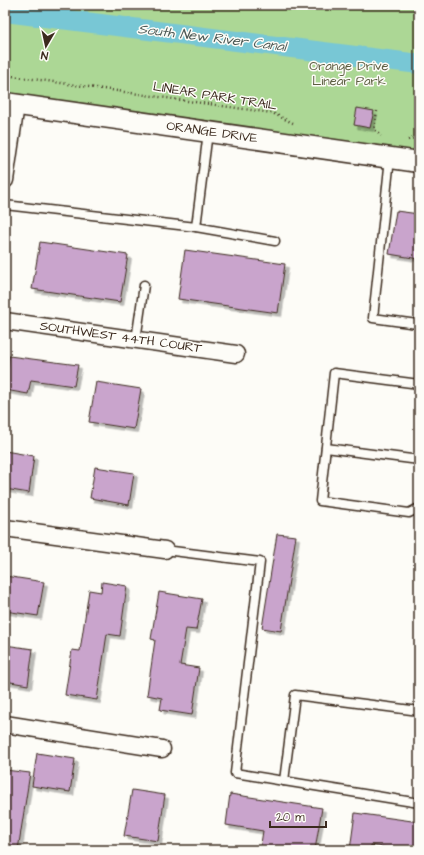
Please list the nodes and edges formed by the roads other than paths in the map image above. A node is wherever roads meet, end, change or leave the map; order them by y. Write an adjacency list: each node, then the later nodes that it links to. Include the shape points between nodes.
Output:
1 (10, 104): 2 (street, ORANGE DRIVE); 5 (street)
2 (208, 132): 3 (street, ORANGE DRIVE); 7 (lane)
3 (387, 149): 4 (street, ORANGE DRIVE); 11 (lane, via 373,318)
4 (419, 162)
5 (5, 180)
6 (5, 205): 7 (lane)
7 (196, 227): 8 (lane)
8 (275, 241)
9 (144, 285): 12 (lane)
10 (5, 321): 12 (street, SOUTHWEST 44TH COURT)
11 (417, 324)
12 (136, 340): 13 (street, SOUTHWEST 44TH COURT)
13 (236, 354)
14 (419, 384): 15 (lane, via 334,373)
15 (326, 448): 16 (lane); 17 (lane, via 320,501 409,513)
16 (419, 460)
17 (419, 508)
18 (5, 528): 19 (street)
19 (165, 550): 23 (lane, via 260,562 235,773)
20 (419, 711): 23 (lane, via 295,695)
21 (5, 724): 22 (street)
22 (162, 749)
23 (284, 781): 24 (lane)
24 (419, 803)

